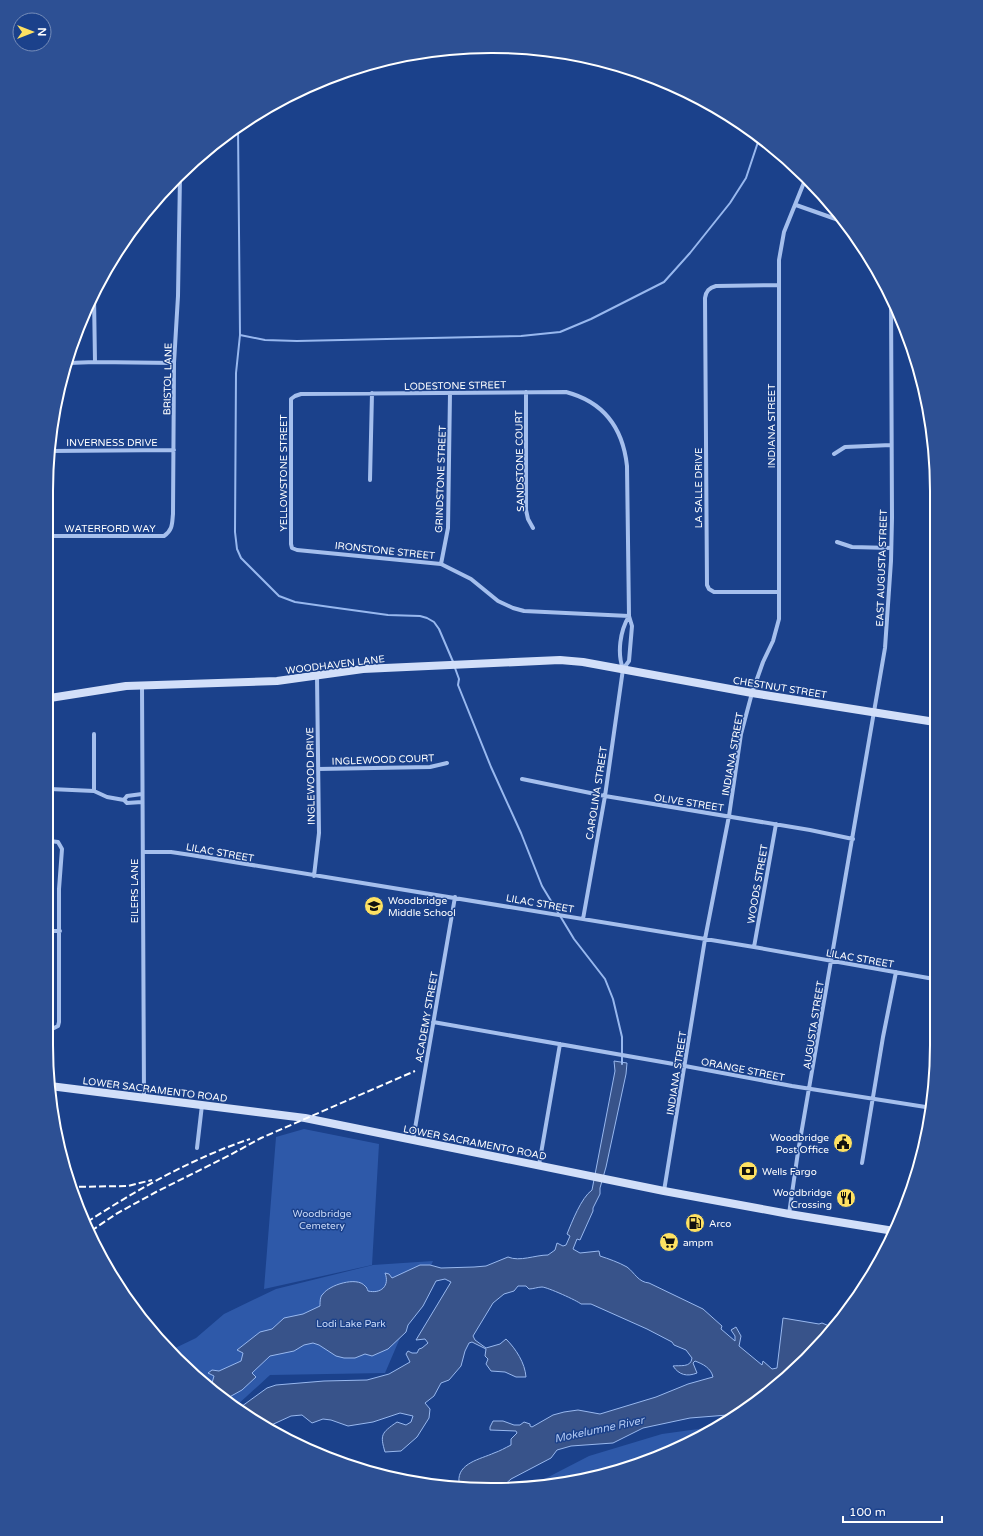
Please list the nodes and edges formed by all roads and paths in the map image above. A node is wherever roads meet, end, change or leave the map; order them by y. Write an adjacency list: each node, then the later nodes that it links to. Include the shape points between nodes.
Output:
1 (180, 182): 10 (street, BRISTOL LANE)
2 (804, 183): 3 (street, INDIANA STREET)
3 (796, 205): 4 (street); 5 (street, INDIANA STREET, via 784,232)
4 (834, 218)
5 (779, 285): 28 (street, INDIANA STREET); 28 (street, LA SALLE DRIVE, via 710,287 705,298 707,585 714,592)
6 (94, 306): 8 (street)
7 (891, 311): 16 (street, EAST AUGUSTA STREET)
8 (95, 362): 9 (street); 10 (street)
9 (72, 363)
10 (174, 363): 17 (street, BRISTOL LANE)
11 (526, 392): 13 (street, LODESTONE STREET); 15 (street, LODESTONE STREET, via 576,394); 21 (street, SANDSTONE COURT, via 526,510)
12 (372, 393): 13 (street, LODESTONE STREET); 14 (street, LODESTONE STREET, via 302,394); 20 (street)
13 (450, 393): 27 (street, GRINDSTONE STREET, via 448,528)
14 (293, 397): 26 (street, YELLOWSTONE STREET, via 290,405 291,544)
15 (609, 418): 29 (street, CAROLINA STREET, via 622,439 626,452)
16 (891, 445): 19 (street, via 846,447); 25 (street, EAST AUGUSTA STREET)
17 (174, 450): 18 (street, INVERNESS DRIVE); 22 (street, BRISTOL LANE, via 173,514)
18 (55, 451)
19 (834, 454)
20 (370, 480)
21 (533, 528)
22 (170, 532): 23 (street, WATERFORD WAY, via 164,536)
23 (53, 536)
24 (837, 542): 25 (street, via 852,547)
25 (891, 548): 35 (street, EAST AUGUSTA STREET, via 885,648)
26 (294, 549): 27 (street, IRONSTONE STREET)
27 (441, 564): 29 (street, IRONSTONE STREET, via 470,579 498,601 518,609 539,613)
28 (779, 592): 33 (street, INDIANA STREET, via 779,619)
29 (629, 616): 30 (street, CAROLINA STREET, via 622,633 620,659); 30 (street, CAROLINA STREET, via 632,626 629,661)
30 (623, 669): 31 (street, WOODHAVEN LANE, via 560,660 363,669); 33 (street, CHESTNUT STREET); 44 (street, CAROLINA STREET)
31 (317, 676): 32 (street, WOODHAVEN LANE, via 264,682); 39 (street, INGLEWOOD DRIVE)
32 (142, 685): 34 (street, WOODHAVEN LANE, via 106,688); 43 (street, EILERS LANE)
33 (752, 693): 35 (street, CHESTNUT STREET); 47 (street, INDIANA STREET, via 741,734)
34 (53, 697)
35 (875, 712): 36 (street, CHESTNUT STREET); 49 (street, EAST AUGUSTA STREET)
36 (930, 721)
37 (94, 734): 42 (street)
38 (447, 763): 39 (street, INGLEWOOD COURT, via 430,768)
39 (318, 769): 52 (street, INGLEWOOD DRIVE, via 319,833)
40 (522, 779): 44 (street, OLIVE STREET)
41 (53, 789): 42 (street)
42 (94, 791): 45 (street)
43 (142, 794): 45 (street, via 127,796); 46 (street, EILERS LANE)
44 (605, 796): 47 (street, OLIVE STREET); 54 (street, CAROLINA STREET)
45 (124, 800): 46 (street, via 127,803)
46 (142, 802): 51 (street, EILERS LANE)
47 (729, 816): 48 (street, OLIVE STREET); 57 (street, INDIANA STREET)
48 (776, 824): 49 (street, OLIVE STREET); 58 (street, WOODS STREET)
49 (853, 840): 59 (street, AUGUSTA STREET)
50 (53, 841): 56 (street, via 62,849 59,889)
51 (143, 852): 52 (street, LILAC STREET, via 186,854); 68 (street, EILERS LANE)
52 (314, 876): 53 (street, LILAC STREET)
53 (455, 897): 54 (street, LILAC STREET); 62 (street, ACADEMY STREET)
54 (584, 919): 57 (street, LILAC STREET)
55 (53, 931): 56 (street)
56 (60, 931): 63 (street, via 60,1022)
57 (705, 939): 58 (street, LILAC STREET); 65 (street, INDIANA STREET)
58 (754, 947): 59 (street, LILAC STREET)
59 (831, 961): 60 (street, LILAC STREET); 67 (street, AUGUSTA STREET)
60 (896, 972): 61 (street, LILAC STREET); 69 (street)
61 (930, 978)
62 (433, 1022): 64 (street, ORANGE STREET); 72 (street, ACADEMY STREET)
63 (53, 1028)
64 (560, 1044): 65 (street, ORANGE STREET); 75 (street)
65 (685, 1066): 67 (street, ORANGE STREET); 76 (street, INDIANA STREET)
66 (55, 1087): 68 (street, LOWER SACRAMENTO ROAD)
67 (810, 1089): 69 (street, ORANGE STREET); 77 (street, AUGUSTA STREET)
68 (144, 1097): 70 (street, LOWER SACRAMENTO ROAD)
69 (873, 1100): 71 (street, ORANGE STREET); 74 (street)
70 (202, 1105): 72 (street, LOWER SACRAMENTO ROAD, via 306,1118); 73 (street)
71 (925, 1107)
72 (413, 1140): 75 (street, LOWER SACRAMENTO ROAD)
73 (197, 1148)
74 (862, 1163)
75 (539, 1165): 76 (street, LOWER SACRAMENTO ROAD)
76 (664, 1191): 77 (street, LOWER SACRAMENTO ROAD)
77 (789, 1214): 78 (street, LOWER SACRAMENTO ROAD)
78 (889, 1230)

